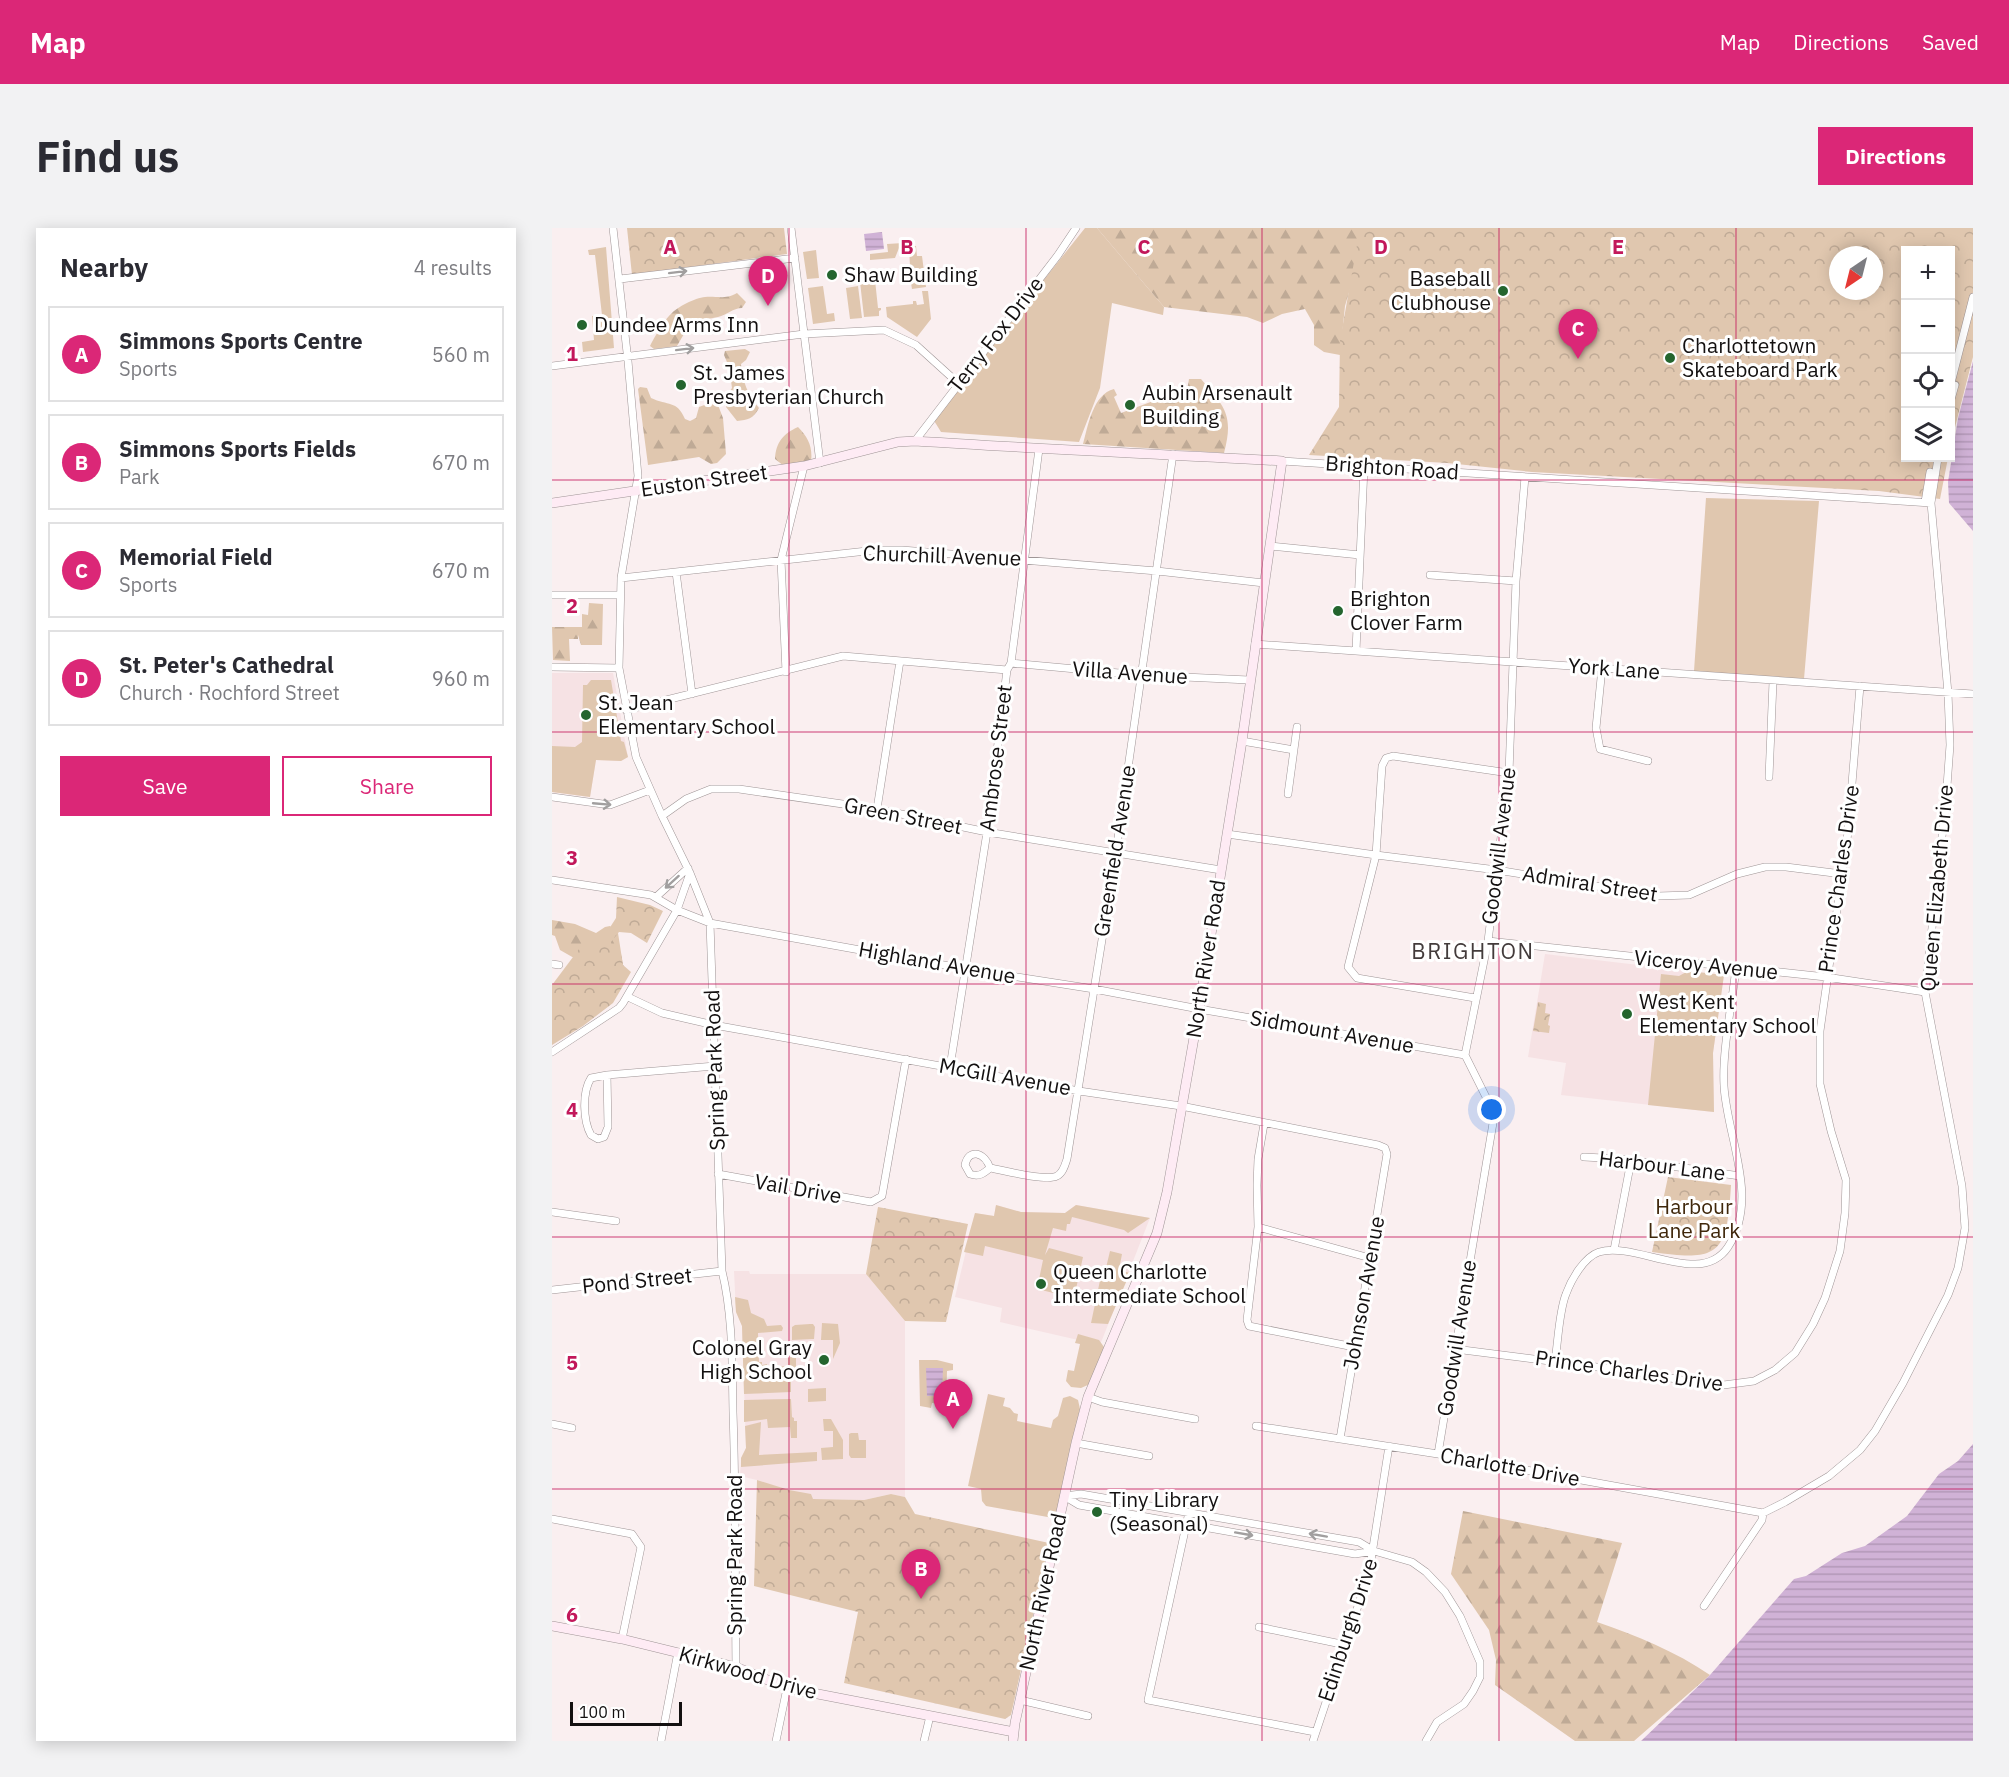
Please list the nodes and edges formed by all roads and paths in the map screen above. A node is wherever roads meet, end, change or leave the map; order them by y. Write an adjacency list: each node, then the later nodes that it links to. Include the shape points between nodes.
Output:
1 (613, 228): 5 (street, Spring Park Road)
2 (791, 228): 4 (street)
3 (1076, 228): 12 (street, Terry Fox Drive)
4 (795, 258): 5 (street, one-way to 4); 8 (street)
5 (620, 279): 9 (street, Spring Park Road)
6 (1973, 297): 11 (street)
7 (1973, 315): 13 (street)
8 (804, 334): 9 (street, one-way to 8); 12 (street, via 884,330 916,345); 20 (street)
9 (627, 356): 10 (street); 24 (street, Spring Park Road, via 638,476)
10 (552, 366)
11 (1955, 367)
12 (958, 383): 14 (street, Terry Fox Drive)
13 (1955, 384)
14 (915, 441): 15 (main road, Brighton Road); 16 (main road, Brighton Road)
15 (1039, 449): 17 (main road, Brighton Road); 30 (street, Ambrose Street)
16 (854, 454): 20 (main road, Euston Street)
17 (1173, 454): 18 (main road, Brighton Road); 32 (street, Greenfield Avenue)
18 (1282, 461): 22 (street, Brighton Road); 27 (main road, North River Road)
19 (1934, 462): 25 (street, Queen Elizabeth Drive)
20 (820, 463): 21 (main road, Euston Street)
21 (804, 466): 24 (main road, Euston Street); 29 (street)
22 (1364, 466): 23 (street, Brighton Road); 28 (street)
23 (1525, 477): 25 (street, Brighton Road); 35 (street, Goodwill Avenue)
24 (635, 491): 26 (main road, Euston Street); 34 (street, Spring Park Road)
25 (1928, 502): 52 (street, Queen Elizabeth Drive)
26 (552, 503)
27 (1270, 546): 28 (street); 36 (main road, North River Road)
28 (1360, 555): 40 (street)
29 (781, 560): 30 (street, Churchill Avenue, via 876,550); 31 (street, Churchill Avenue); 47 (street)
30 (1024, 560): 32 (street, Churchill Avenue); 44 (street, Ambrose Street)
31 (676, 572): 34 (street, Churchill Avenue); 53 (street)
32 (1157, 572): 36 (street, Churchill Avenue); 48 (street, Greenfield Avenue)
33 (1430, 575): 35 (street)
34 (621, 578): 38 (street, Spring Park Road)
35 (1516, 581): 42 (street, Goodwill Avenue)
36 (1264, 583): 39 (main road, North River Road)
37 (552, 595): 38 (street)
38 (619, 595): 45 (street, Spring Park Road)
39 (1255, 644): 40 (street, York Lane); 49 (main road, North River Road)
40 (1356, 651): 42 (street, York Lane)
41 (900, 661): 44 (street, Villa Avenue); 47 (street, Villa Avenue, via 843,656); 65 (street)
42 (1513, 662): 46 (street, York Lane); 60 (street, Goodwill Avenue)
43 (552, 667): 45 (street)
44 (1009, 667): 48 (street, Villa Avenue); 67 (street, Ambrose Street)
45 (619, 668): 55 (street, Spring Park Road)
46 (1602, 668): 50 (street, York Lane); 59 (street, via 1596,728 1600,749)
47 (786, 672): 53 (street, Villa Avenue)
48 (1141, 675): 49 (street, Villa Avenue); 69 (street, Greenfield Avenue)
49 (1249, 680): 57 (main road, North River Road)
50 (1773, 681): 51 (street, York Lane); 61 (street)
51 (1860, 686): 52 (street, York Lane); 74 (street, Prince Charles Drive)
52 (1948, 693): 54 (street, York Lane); 84 (street, Queen Elizabeth Drive, via 1946,800)
53 (692, 694): 55 (street, Villa Avenue)
54 (1973, 694)
55 (626, 710): 62 (street, Spring Park Road, via 636,757)
56 (1297, 727): 58 (street)
57 (1242, 741): 58 (street); 68 (main road, North River Road)
58 (1294, 750): 63 (street)
59 (1648, 761)
60 (1509, 773): 70 (street, via 1386,758 1382,766); 73 (street, Goodwill Avenue)
61 (1769, 777)
62 (650, 790): 64 (street, one-way to 62, via 610,806); 66 (street, Spring Park Road)
63 (1288, 794)
64 (552, 796)
65 (877, 809): 66 (street, Green Street, via 739,789 711,789 686,799); 67 (street, Green Street)
66 (662, 816): 71 (street, Spring Park Road)
67 (987, 832): 69 (street, Green Street); 81 (street, Ambrose Street)
68 (1227, 834): 70 (street, Admiral Street); 72 (main road, North River Road)
69 (1116, 852): 72 (street, Green Street); 83 (street, Greenfield Avenue)
70 (1376, 855): 73 (street, Admiral Street); 86 (street, via 1348,967 1352,973 1357,978)
71 (689, 870): 76 (street, one-way to 76); 77 (street); 78 (street, Spring Park Road)
72 (1221, 870): 87 (main road, North River Road)
73 (1497, 870): 74 (street, Admiral Street, via 1658,896 1689,896 1737,874 1765,867); 79 (street, Goodwill Avenue)
74 (1842, 874): 82 (street, Prince Charles Drive)
75 (552, 880): 76 (street)
76 (656, 897): 77 (street, Highland Avenue)
77 (677, 910): 78 (street, Highland Avenue); 85 (street)
78 (710, 923): 81 (street, Highland Avenue); 88 (street, Spring Park Road)
79 (1488, 941): 80 (street, Viceroy Avenue); 86 (street, Goodwill Avenue)
80 (1736, 968): 82 (street, Viceroy Avenue); 103 (street, via 1724,1087)
81 (966, 969): 83 (street, Highland Avenue); 93 (street, Ambrose Street)
82 (1826, 977): 84 (street, Viceroy Avenue); 114 (street, Prince Charles Drive, via 1820,1084 1846,1180 1845,1213 1840,1251 1825,1298 1795,1353 1754,1381 1716,1386)
83 (1094, 989): 87 (street, Highland Avenue); 95 (street, Greenfield Avenue)
84 (1925, 992): 107 (street, Queen Elizabeth Drive)
85 (628, 997): 88 (street, McGill Avenue, via 668,1016); 89 (street, via 619,1008)
86 (1475, 998): 90 (street, Goodwill Avenue)
87 (1199, 1009): 90 (street, Sidmount Avenue); 96 (main road, North River Road)
88 (714, 1025): 91 (street, McGill Avenue); 92 (street, Spring Park Road)
89 (552, 1052)
90 (1465, 1055): 113 (street, Goodwill Avenue, via 1491,1107 1493,1123)
91 (906, 1059): 93 (street, McGill Avenue); 102 (street, Vail Drive, via 882,1196 878,1200 871,1202)
92 (715, 1066): 94 (street); 102 (street, Spring Park Road)
93 (950, 1067): 95 (street, McGill Avenue)
94 (607, 1075): 94 (street, via 591,1078 585,1099 588,1129 598,1139 604,1137 608,1127)
95 (1079, 1091): 96 (street, McGill Avenue); 101 (street, Greenfield Avenue, via 1066,1160 1057,1176 1047,1178)
96 (1181, 1106): 97 (street, McGill Avenue); 115 (main road, North River Road, via 1157,1233)
97 (1264, 1124): 98 (street, McGill Avenue); 106 (street, via 1257,1185)
98 (1385, 1148): 109 (street, Johnson Avenue)
99 (1584, 1157): 100 (street, Harbour Lane)
100 (1631, 1161): 103 (street, Harbour Lane); 108 (street)
101 (990, 1168)
102 (718, 1174): 110 (street, Spring Park Road)
103 (1740, 1176): 108 (street, via 1737,1228 1728,1247 1712,1262 1689,1263)
104 (552, 1212): 105 (street)
105 (616, 1221)
106 (1258, 1227): 109 (street); 112 (street, via 1249,1326)
107 (1969, 1228): 127 (street, Queen Elizabeth Drive, via 1948,1295 1875,1431 1860,1450 1829,1476)
108 (1614, 1250): 114 (street, via 1597,1252 1573,1280 1565,1296)
109 (1370, 1258): 112 (street, Johnson Avenue)
110 (722, 1271): 111 (street, Pond Street); 137 (street, Spring Park Road, via 728,1296 732,1380)
111 (552, 1290)
112 (1354, 1347): 120 (street, Johnson Avenue)
113 (1455, 1349): 114 (street, Prince Charles Drive); 123 (street, Goodwill Avenue)
114 (1555, 1361)
115 (1088, 1397): 116 (street); 121 (main road, North River Road)
116 (1195, 1419)
117 (552, 1424): 119 (street)
118 (1256, 1426): 120 (street, Charlotte Drive)
119 (572, 1428)
120 (1340, 1439): 122 (street, Charlotte Drive)
121 (1076, 1443): 124 (street); 125 (main road, North River Road)
122 (1389, 1446): 123 (street, Charlotte Drive); 130 (street, Edinburgh Drive)
123 (1438, 1454): 127 (street, Charlotte Drive)
124 (1149, 1456)
125 (1064, 1496): 126 (street, via 1081,1494); 129 (street, via 1079,1505); 139 (main road, North River Road)
126 (1188, 1512): 129 (street); 130 (street, one-way to 126, via 1359,1542)
127 (1763, 1513): 131 (street)
128 (552, 1519): 134 (street, via 632,1534 641,1547)
129 (1186, 1524): 130 (street, one-way to 130, via 1355,1554); 142 (street, via 1148,1700)
130 (1374, 1551): 135 (street, Edinburgh Drive); 148 (street, via 1412,1562 1426,1572 1461,1616 1480,1662 1480,1677 1473,1691 1464,1704 1437,1722)
131 (1704, 1606)
132 (552, 1626): 134 (main road, Kirkwood Drive)
133 (1259, 1627): 135 (street)
134 (622, 1639): 136 (main road, Kirkwood Drive)
135 (1346, 1645): 142 (street, Edinburgh Drive)
136 (678, 1652): 137 (main road, Kirkwood Drive); 144 (street)
137 (736, 1667): 138 (main road, Kirkwood Drive)
138 (787, 1688): 140 (main road, Kirkwood Drive); 145 (street)
139 (1020, 1700): 141 (street); 143 (main road, North River Road)
140 (930, 1716): 143 (main road, Kirkwood Drive); 146 (street)
141 (1088, 1716)
142 (1315, 1732): 147 (street, Edinburgh Drive)
143 (1014, 1736)
144 (660, 1741)
145 (776, 1741)
146 (924, 1741)
147 (1312, 1741)
148 (1426, 1741)

